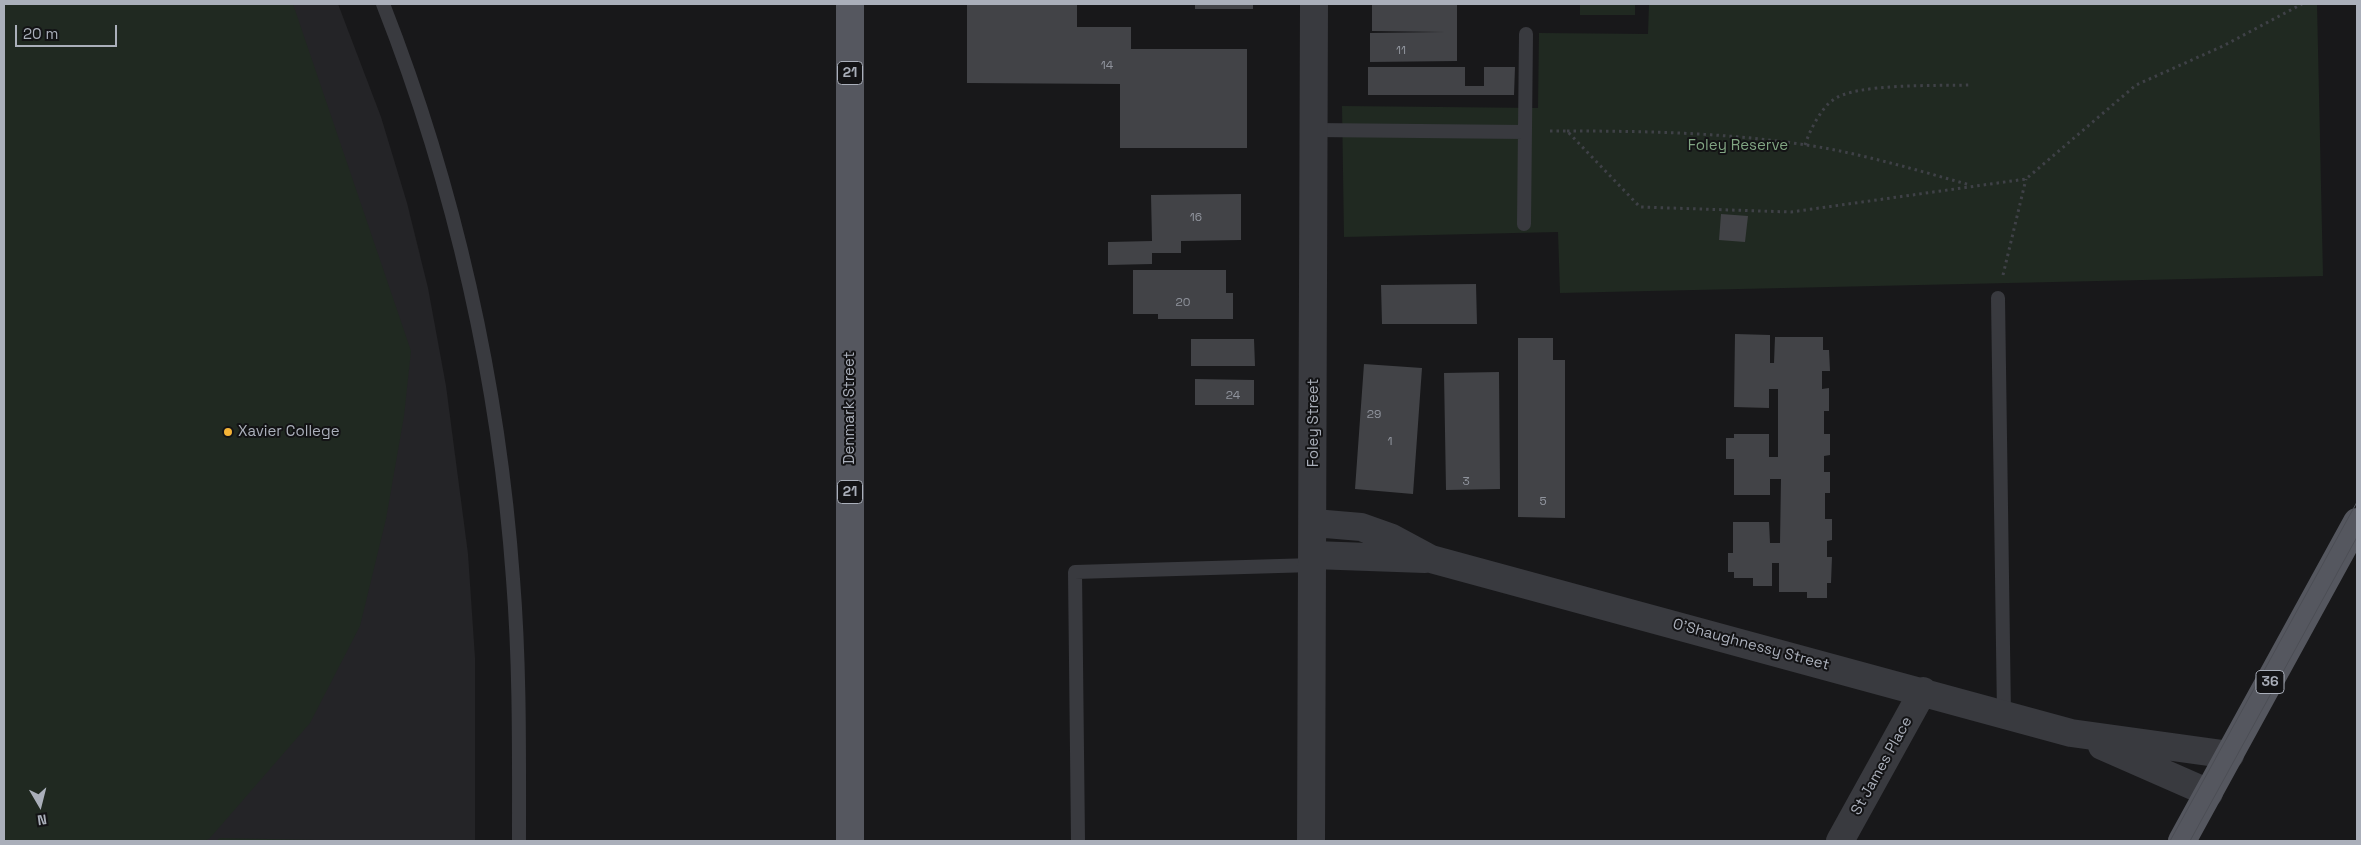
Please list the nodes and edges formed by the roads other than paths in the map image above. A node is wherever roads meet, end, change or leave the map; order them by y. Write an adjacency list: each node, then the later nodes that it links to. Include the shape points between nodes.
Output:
1 (383, 4): 18 (lane, via 405,60 459,244 479,328 495,419 513,580)
2 (850, 4): 19 (main road, Denmark Street / 21)
3 (1314, 4): 5 (street, Foley Street)
4 (1526, 34): 6 (lane)
5 (1314, 130): 6 (lane); 10 (street, Foley Street)
6 (1525, 132): 7 (lane)
7 (1524, 224)
8 (1998, 298): 14 (lane)
9 (2357, 522): 16 (main road, 36)
10 (1314, 523): 11 (street, O'Shaughnessy Street, via 1360,528 1392,538); 12 (street, Foley Street)
11 (1431, 559): 12 (street, O'Shaughnessy Street); 13 (street, O'Shaughnessy Street)
12 (1313, 560): 20 (lane, via 1075,572); 21 (street, Foley Street)
13 (1923, 691): 14 (street, O'Shaughnessy Street); 22 (street, St James Place)
14 (2004, 715): 15 (street, O'Shaughnessy Street)
15 (2071, 733): 16 (street, O'Shaughnessy Street); 17 (street, O'Shaughnessy Street)
16 (2230, 755): 17 (main road, 36)
17 (2209, 793): 23 (main road, 36)
18 (519, 841)
19 (850, 841)
20 (1078, 841)
21 (1312, 841)
22 (1840, 841)
23 (2182, 841)

